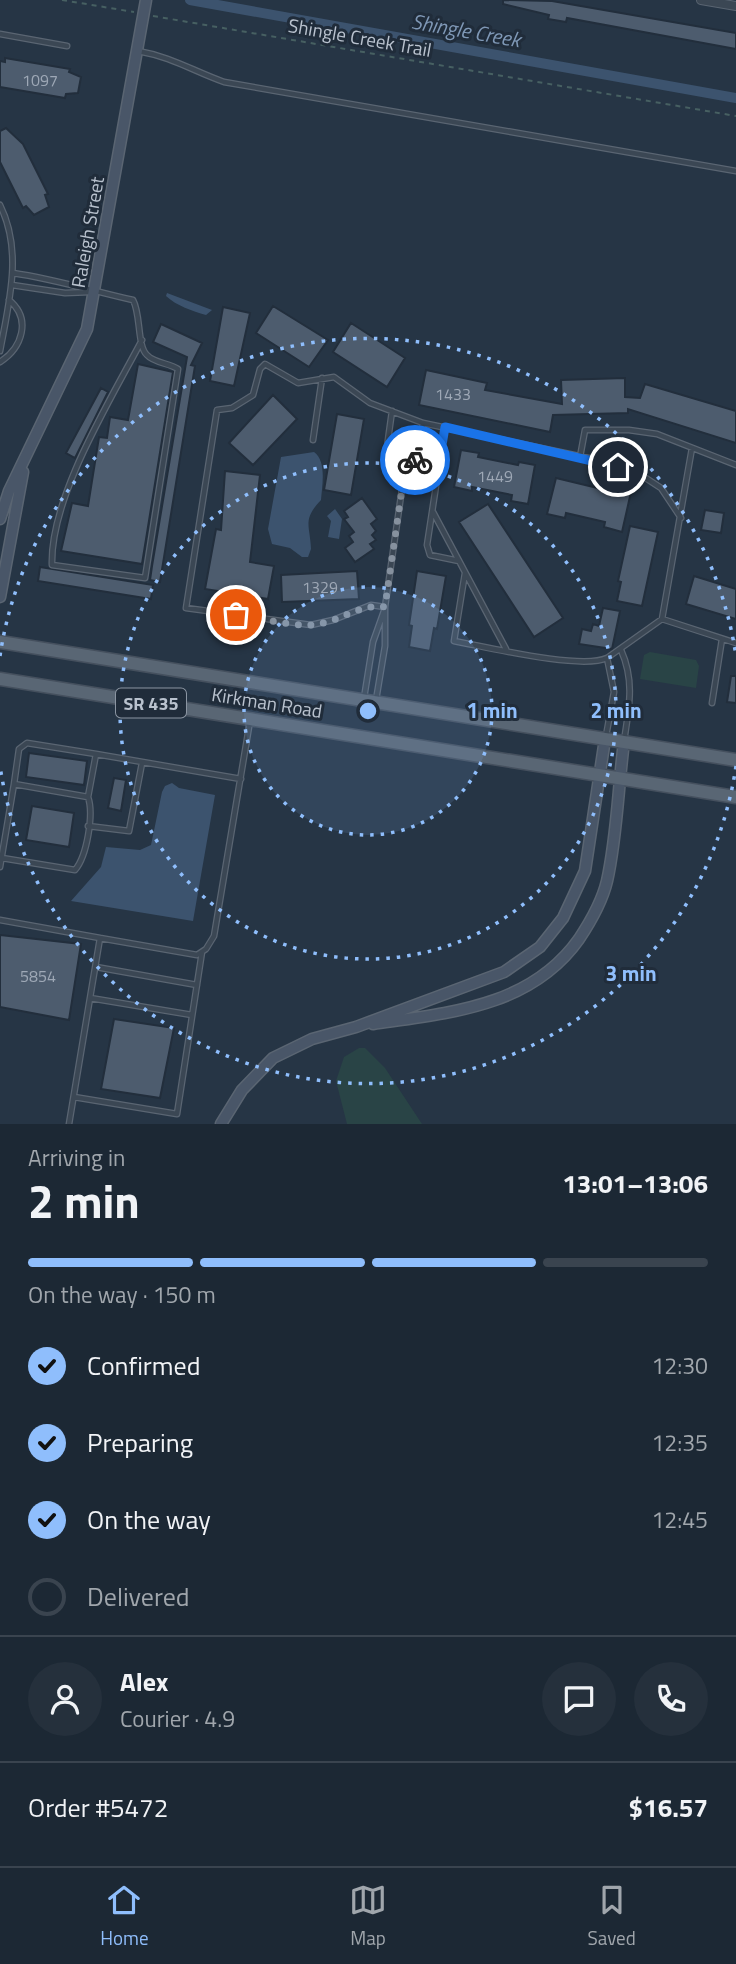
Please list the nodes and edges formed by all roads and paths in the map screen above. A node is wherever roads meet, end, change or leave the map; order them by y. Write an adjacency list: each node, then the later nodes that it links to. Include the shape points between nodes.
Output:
1 (62, 0): 8 (path, Shingle Creek Trail)
2 (146, 0): 7 (street, Raleigh Street)
3 (701, 0): 4 (street)
4 (736, 6)
5 (0, 34): 6 (lane)
6 (67, 46)
7 (137, 51): 9 (lane, via 168,57 224,82); 15 (street, Raleigh Street)
8 (736, 116)
9 (736, 171)
10 (0, 205): 11 (lane, via 9,226)
11 (13, 273): 12 (lane); 13 (lane)
12 (39, 277): 14 (lane); 15 (lane)
13 (12, 285): 14 (lane); 16 (lane)
14 (38, 289): 15 (lane)
15 (94, 292): 17 (lane, via 133,300 139,311); 29 (street, Raleigh Street, via 87,329)
16 (9, 300): 18 (lane); 19 (lane, via 22,318 22,333 17,347)
17 (142, 341): 17 (lane, via 67,491 52,565 145,578 178,369 148,358)
18 (0, 351)
19 (0, 362)
20 (322, 377): 21 (lane, via 334,377 370,403); 24 (lane); 39 (lane, via 298,383 265,365 253,395 232,408 217,410 186,608 311,625 371,605)
21 (392, 411): 22 (lane); 31 (lane, via 386,454)
22 (423, 423): 23 (lane); 25 (lane)
23 (445, 427): 26 (lane); 28 (lane)
24 (313, 440)
25 (420, 441): 26 (lane); 31 (lane, via 417,458)
26 (442, 445): 33 (lane)
27 (692, 448): 28 (lane, via 657,434 585,430); 30 (lane); 34 (lane)
28 (580, 457): 34 (lane, via 638,473 661,488)
29 (26, 459): 32 (street, Raleigh Street); 38 (street, Raleigh Street)
30 (736, 465)
31 (405, 468): 39 (lane)
32 (4, 492): 35 (street, Raleigh Street)
33 (432, 511): 36 (lane); 36 (lane, via 430,555)
34 (681, 518): 40 (lane)
35 (0, 519)
36 (459, 561): 37 (lane)
37 (465, 573): 44 (lane); 44 (lane, via 454,641)
38 (0, 597)
39 (385, 607): 48 (lane, via 373,642); 48 (lane, via 385,646)
40 (662, 618): 41 (lane); 45 (lane)
41 (722, 638): 43 (lane); 49 (lane)
42 (0, 642): 48 (main road, Kirkman Road / SR 435)
43 (736, 643)
44 (506, 650): 46 (lane, via 576,662)
45 (621, 650): 46 (lane); 52 (lane, via 632,687)
46 (607, 658): 51 (lane, via 614,692)
47 (0, 679): 50 (main road, Kirkman Road / SR 435)
48 (369, 701): 51 (main road, Kirkman Road / SR 435)
49 (712, 704)
50 (251, 719): 56 (main road, Kirkman Road / SR 435); 58 (lane)
51 (605, 739): 52 (main road, Kirkman Road / SR 435); 56 (street)
52 (624, 742): 54 (main road, Kirkman Road / SR 435); 57 (street)
53 (96, 754): 55 (lane); 59 (lane, via 27,743 19,749); 60 (lane)
54 (736, 760)
55 (142, 762): 58 (lane); 62 (lane, via 129,831)
56 (598, 775): 57 (main road, Kirkman Road / SR 435); 72 (street, via 585,871 564,918 540,947 504,972)
57 (619, 778): 61 (main road, Kirkman Road / SR 435); 72 (street, via 607,882 592,919 569,952 538,981 495,1002)
58 (241, 779): 67 (lane, via 214,936)
59 (14, 784): 60 (lane); 63 (lane)
60 (88, 797): 62 (lane)
61 (736, 797)
62 (88, 826): 63 (lane, via 83,856 75,870)
63 (2, 858): 64 (lane)
64 (0, 867)
65 (0, 920): 66 (lane)
66 (100, 938): 67 (lane, via 197,955); 68 (lane)
67 (202, 952): 69 (lane)
68 (96, 967): 69 (lane); 70 (lane)
69 (197, 985): 71 (lane)
70 (90, 998): 71 (lane); 73 (lane)
71 (192, 1015): 73 (lane, via 177,1114)
72 (356, 1027): 75 (street, via 312,1039 273,1058 242,1090)
73 (74, 1097): 74 (lane)
74 (69, 1124)
75 (222, 1124)

